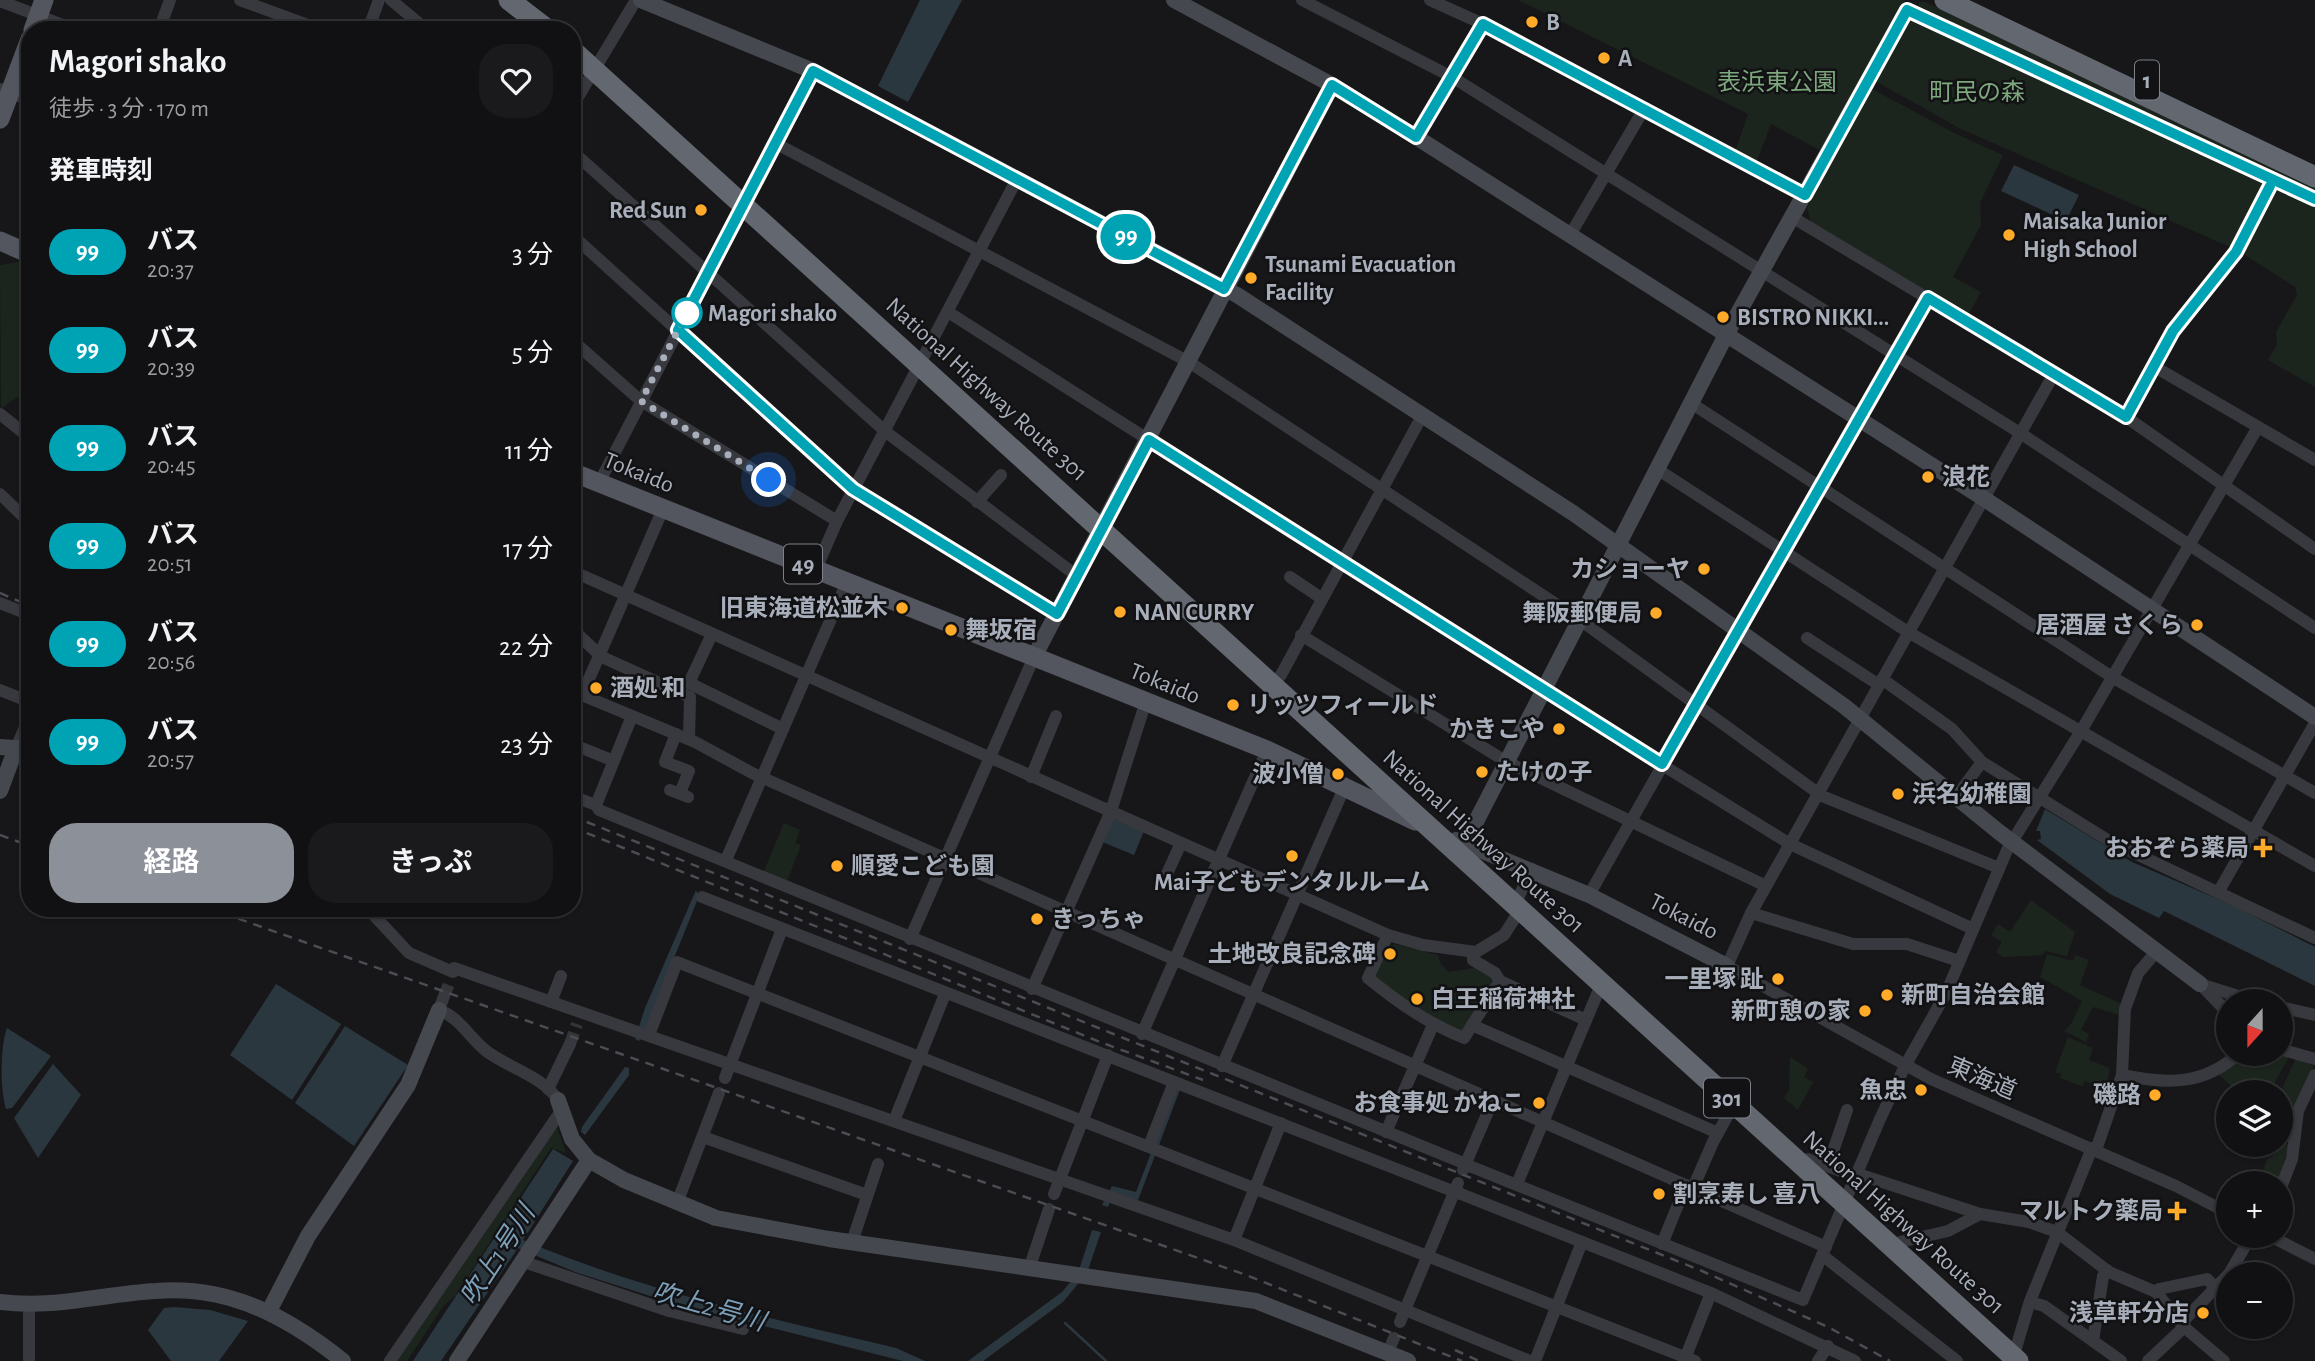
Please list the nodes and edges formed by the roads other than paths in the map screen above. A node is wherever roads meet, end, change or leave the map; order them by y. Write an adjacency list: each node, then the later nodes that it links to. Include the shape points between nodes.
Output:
1 (170, 0): 16 (street)
2 (240, 0): 17 (street)
3 (379, 0): 18 (street)
4 (391, 0): 19 (street)
5 (509, 0): 20 (highway)
6 (638, 0): 13 (street); 24 (street)
7 (1302, 0): 26 (street)
8 (1430, 0): 21 (street)
9 (1945, 0): 37 (highway, 1)
10 (1978, 0): 35 (highway, 1)
11 (0, 1): 15 (street)
12 (1179, 1): 27 (street)
13 (661, 4): 25 (street)
14 (1909, 5): 39 (street); 40 (street)
15 (39, 15)
16 (162, 21)
17 (297, 21)
18 (371, 21)
19 (416, 21)
20 (536, 21)
21 (1483, 24): 26 (street); 30 (street)
22 (581, 57): 24 (highway, National Highway Route 301 / 301)
23 (21, 58): 28 (main road)
24 (595, 69): 29 (street); 42 (highway, National Highway Route 301 / 301)
25 (813, 71): 33 (street); 38 (street)
26 (1452, 77): 32 (street); 36 (street)
27 (1332, 85): 32 (street); 51 (street)
28 (5, 91): 31 (main road)
29 (581, 92)
30 (1644, 109): 36 (street); 40 (street)
31 (0, 119)
32 (1416, 137): 44 (street)
33 (775, 143): 42 (street); 48 (street)
34 (581, 158): 50 (street)
35 (2315, 161)
36 (1606, 174): 44 (street); 49 (street)
37 (2315, 177)
38 (1017, 179): 48 (street); 51 (street)
39 (2273, 180): 41 (street); 60 (street, via 2236,252 2173,331)
40 (1805, 195): 43 (street)
41 (2315, 199)
42 (744, 204): 50 (street); 59 (highway, National Highway Route 301 / 301)
43 (1792, 217): 49 (street); 52 (street)
44 (1570, 235): 55 (street)
45 (0, 241): 47 (main road)
46 (581, 243): 54 (street)
47 (21, 250)
48 (979, 251): 53 (street); 58 (street)
49 (1762, 272): 55 (street); 57 (street)
50 (707, 273): 54 (street); 70 (street)
51 (1224, 289): 58 (street); 65 (street)
52 (1928, 298): 57 (street); 61 (street)
53 (948, 312): 59 (street); 72 (street)
54 (678, 330): 62 (street); 81 (street)
55 (1726, 335): 63 (street); 67 (street)
56 (581, 351): 62 (street)
57 (1896, 355): 67 (street); 71 (street)
58 (1189, 362): 72 (street); 80 (street)
59 (921, 365): 70 (street); 88 (highway, National Highway Route 301 / 301)
60 (2155, 367): 66 (street); 68 (street)
61 (2055, 372): 66 (street); 71 (street)
62 (641, 401): 77 (street); 87 (street)
63 (1691, 403): 74 (street); 79 (street)
64 (0, 414): 69 (street)
65 (1422, 415): 80 (street); 90 (street)
66 (2126, 417): 78 (street)
67 (1859, 419): 79 (street); 83 (street)
68 (2258, 427): 73 (street); 78 (street)
69 (21, 431)
70 (886, 432): 81 (street); 84 (street)
71 (2020, 433): 83 (street); 89 (street)
72 (1149, 440): 88 (street); 93 (street)
73 (2315, 460)
74 (1657, 469): 90 (street); 92 (street)
75 (1001, 475): 84 (street)
76 (581, 476): 77 (main road, Tokaido / 49)
77 (598, 483): 85 (main road, Tokaido / 49)
78 (2224, 485): 89 (street); 91 (street)
79 (1821, 487): 92 (street); 94 (street)
80 (1381, 488): 93 (street); 106 (street)
81 (853, 489): 87 (street); 105 (street)
82 (0, 494): 86 (street)
83 (1983, 498): 94 (street); 103 (street)
84 (977, 502): 97 (street)
85 (663, 509): 95 (main road, Tokaido / 49); 100 (street)
86 (21, 514)
87 (837, 521): 95 (street)
88 (1102, 529): 97 (street); 119 (highway, National Highway Route 301 / 301)
89 (2189, 544): 103 (street); 107 (street)
90 (1618, 545): 106 (street); 108 (street)
91 (2315, 549)
92 (1784, 551): 108 (street); 109 (street)
93 (1340, 562): 101 (street); 122 (street)
94 (1944, 568): 109 (street); 117 (street)
95 (816, 569): 99 (main road, Tokaido / 49)
96 (581, 575): 100 (street)
97 (1077, 576): 105 (street)
98 (1290, 578): 101 (street)
99 (847, 582): 115 (main road, Tokaido / 49); 116 (street)
100 (626, 594): 110 (street); 114 (street)
101 (1321, 598): 111 (street)
102 (0, 603): 104 (street)
103 (2151, 609): 117 (street); 129 (street)
104 (21, 611)
105 (1057, 614): 115 (street)
106 (1580, 620): 122 (street); 126 (street)
107 (2315, 628)
108 (1739, 631): 126 (street); 130 (street)
109 (1908, 632): 118 (street); 133 (street)
110 (712, 634): 116 (street); 132 (street, via 689,683)
111 (1301, 635): 119 (street); 140 (street)
112 (581, 637): 114 (street)
113 (1807, 638): 118 (street)
114 (600, 655): 120 (street); 134 (street, via 690,698)
115 (1034, 657): 125 (main road, Tokaido / 49); 138 (street)
116 (806, 677): 132 (street); 138 (street)
117 (2112, 677): 133 (street); 143 (street)
118 (1880, 682): 130 (street); 141 (street, via 1952,730)
119 (1272, 684): 158 (highway, National Highway Route 301 / 301)
120 (581, 686)
121 (0, 690): 124 (street)
122 (1543, 691): 140 (street); 142 (street)
123 (581, 695): 127 (street)
124 (21, 698)
125 (1146, 701): 137 (main road, Tokaido / 49); 155 (street)
126 (1697, 705): 142 (street); 149 (street)
127 (632, 716): 134 (street); 139 (street)
128 (1056, 716): 145 (street)
129 (2315, 717)
130 (1860, 719): 149 (street); 151 (street)
131 (2315, 723): 143 (street)
132 (783, 729): 144 (street)
133 (2081, 731): 152 (street); 157 (street)
134 (682, 736): 144 (street); 148 (street, via 665,762 689,771)
135 (15, 748): 147 (street)
136 (581, 748): 139 (street)
137 (1267, 750): 146 (main road, Tokaido / 49); 164 (street)
138 (989, 759): 145 (street); 163 (street)
139 (614, 761): 154 (street)
140 (1507, 762): 156 (street); 162 (street)
141 (1982, 762): 151 (street); 152 (street)
142 (1662, 764): 156 (street); 161 (street)
143 (2285, 776): 150 (street); 157 (street)
144 (762, 777): 163 (street); 165 (street)
145 (1031, 777): 155 (street)
146 (1345, 786): 158 (main road, Tokaido / 49); 172 (street)
147 (0, 791)
148 (679, 793)
149 (1818, 793): 161 (street); 167 (street)
150 (2315, 793)
151 (1956, 797): 159 (street)
152 (2041, 797): 159 (street); 171 (street, via 2136,855)
153 (581, 799): 154 (street)
154 (596, 805): 165 (street)
155 (1111, 811): 160 (street); 176 (street)
156 (1631, 821): 170 (street); 173 (street)
157 (2254, 830): 166 (street); 171 (street)
158 (1438, 833): 162 (highway, National Highway Route 301 / 301)
159 (2013, 842): 167 (street); 184 (street)
160 (1181, 843): 164 (street); 169 (street)
161 (1790, 844): 170 (street); 179 (street)
162 (1461, 847): 168 (street, Tokaido); 175 (highway, National Highway Route 301 / 301)
163 (946, 858): 176 (street); 182 (street)
164 (1218, 859): 172 (street); 186 (street)
165 (726, 860): 182 (street)
166 (2315, 866)
167 (1999, 868): 179 (street)
168 (1532, 869): 173 (street, Tokaido); 175 (street)
169 (1166, 876)
170 (1766, 886): 177 (street)
171 (2219, 891): 183 (street)
172 (1297, 895): 181 (street); 197 (street)
173 (1589, 895): 188 (street, Tokaido)
174 (702, 897): 180 (street)
175 (1519, 903): 185 (street, via 1504,935); 192 (highway, National Highway Route 301 / 301)
176 (1066, 912): 186 (street); 193 (street)
177 (1751, 913): 187 (street, via 1853,944 1899,942); 188 (street)
178 (375, 917): 199 (street, via 409,953 451,977 454,968)
179 (1971, 928): 187 (street)
180 (782, 929): 195 (street); 196 (street)
181 (1388, 935): 185 (street); 204 (street, via 1368,978)
182 (910, 939): 193 (street)
183 (2315, 939)
184 (2157, 951): 191 (street); 219 (street, via 2138,973 2124,1009)
185 (1473, 952): 190 (street, via 1473,960)
186 (1174, 959): 197 (street); 207 (street)
187 (1959, 961): 216 (street)
188 (1727, 966): 216 (street, 東海道)
189 (561, 976): 199 (street)
190 (1500, 981): 203 (street); 205 (street)
191 (2200, 984): 194 (street); 198 (street)
192 (1604, 985): 203 (street); 226 (highway, National Highway Route 301 / 301)
193 (1032, 989): 207 (street)
194 (2216, 989)
195 (757, 993): 206 (street, via 677,962); 211 (street); 213 (street)
196 (945, 994): 210 (street); 211 (street)
197 (1253, 994): 214 (street); 215 (street)
198 (2216, 1001)
199 (551, 1002): 206 (street, via 580,1018)
200 (442, 1003): 224 (street, via 488,1052); 278 (street, via 408,1085 308,1236)
201 (2293, 1010): 202 (street)
202 (2315, 1015)
203 (1586, 1020): 218 (street)
204 (1433, 1025): 205 (street, via 1464,1038); 215 (street)
205 (1472, 1025): 218 (street)
206 (643, 1033): 213 (street)
207 (1142, 1034): 214 (street)
208 (570, 1044): 224 (street)
209 (2293, 1053): 212 (street)
210 (1108, 1055): 222 (street); 228 (street)
211 (920, 1057): 228 (street); 229 (street)
212 (2315, 1059)
213 (730, 1064): 221 (street); 229 (street)
214 (1222, 1066): 232 (street)
215 (1416, 1066): 225 (street); 232 (street)
216 (1905, 1066): 236 (street, 東海道); 243 (street)
217 (2220, 1066): 219 (street, via 2202,1078 2150,1081)
218 (1566, 1067): 230 (street); 233 (street)
219 (2122, 1075): 236 (street)
220 (2315, 1075): 242 (street, via 2298,1111)
221 (725, 1078)
222 (1178, 1084): 231 (street); 235 (street)
223 (719, 1093): 234 (street)
224 (556, 1100): 237 (street, via 572,1139); 289 (street)
225 (1493, 1100): 230 (street); 239 (street)
226 (1734, 1104): 233 (street); 240 (highway, National Highway Route 301 / 301)
227 (1847, 1110): 241 (street)
228 (1083, 1120): 235 (street); 244 (street)
229 (894, 1121): 244 (street)
230 (1543, 1122): 245 (street); 247 (street)
231 (1281, 1123): 246 (street); 248 (street)
232 (1386, 1132): 239 (street)
233 (1718, 1133): 247 (street)
234 (703, 1137): 250 (street); 251 (street)
235 (1153, 1148): 246 (street)
236 (2094, 1149): 253 (street, 東海道); 256 (street)
237 (589, 1160): 251 (street); 264 (street)
238 (878, 1164): 250 (street)
239 (1466, 1166): 245 (street)
240 (1802, 1166): 241 (street, via 1808,1158); 252 (highway, National Highway Route 301 / 301)
241 (1828, 1166): 243 (street)
242 (2287, 1171)
243 (1857, 1175): 252 (street); 255 (street)
244 (1060, 1178): 249 (street); 257 (street)
245 (1517, 1184): 260 (street)
246 (1255, 1187): 257 (street); 265 (street)
247 (1690, 1187): 260 (street); 263 (street)
248 (1456, 1189): 259 (street); 265 (street)
249 (1054, 1194)
250 (867, 1195): 258 (street)
251 (677, 1203): 258 (street, via 724,1220)
252 (1844, 1204): 262 (highway, National Highway Route 301 / 301); 263 (street)
253 (2216, 1207)
254 (1049, 1209): 267 (street)
255 (1980, 1213): 256 (street); 262 (street, via 1948,1231 1900,1242)
256 (2057, 1232): 268 (street); 274 (street)
257 (1234, 1240): 277 (street)
258 (852, 1242): 267 (street)
259 (1581, 1242): 272 (street); 276 (street)
260 (1662, 1244): 263 (street, via 1803,1300)
261 (2293, 1248): 266 (street)
262 (1894, 1249): 287 (highway, National Highway Route 301 / 301)
263 (1824, 1251): 295 (street)
264 (529, 1253): 281 (street, via 669,1311); 290 (street)
265 (1427, 1255): 276 (street); 277 (street)
266 (2315, 1259)
267 (1029, 1269): 284 (street, via 1256,1301)
268 (2107, 1270): 271 (street); 282 (street)
269 (2216, 1288): 271 (street, via 2207,1279)
270 (2216, 1290): 280 (street)
271 (2156, 1292): 280 (street)
272 (1711, 1293): 283 (street); 286 (street)
273 (0, 1302): 275 (street)
274 (2030, 1302): 282 (street, via 2044,1306); 287 (street)
275 (29, 1305): 278 (street, via 174,1290 213,1294); 285 (street)
276 (1557, 1305): 286 (street); 292 (street)
277 (1406, 1308): 279 (street); 292 (street)
278 (269, 1311): 288 (street)
279 (1400, 1322)
280 (2183, 1325): 297 (street); 298 (street)
281 (743, 1329)
282 (2093, 1341): 296 (street)
283 (1828, 1346): 293 (street); 294 (street)
284 (1389, 1350): 291 (street)
285 (29, 1359)
286 (1688, 1359)
287 (2012, 1359)
288 (343, 1361)
289 (390, 1361)
290 (457, 1361)
291 (1408, 1361)
292 (1533, 1361)
293 (1818, 1361)
294 (1855, 1361)
295 (1957, 1361)
296 (2121, 1361)
297 (2148, 1361)
298 (2224, 1361)

